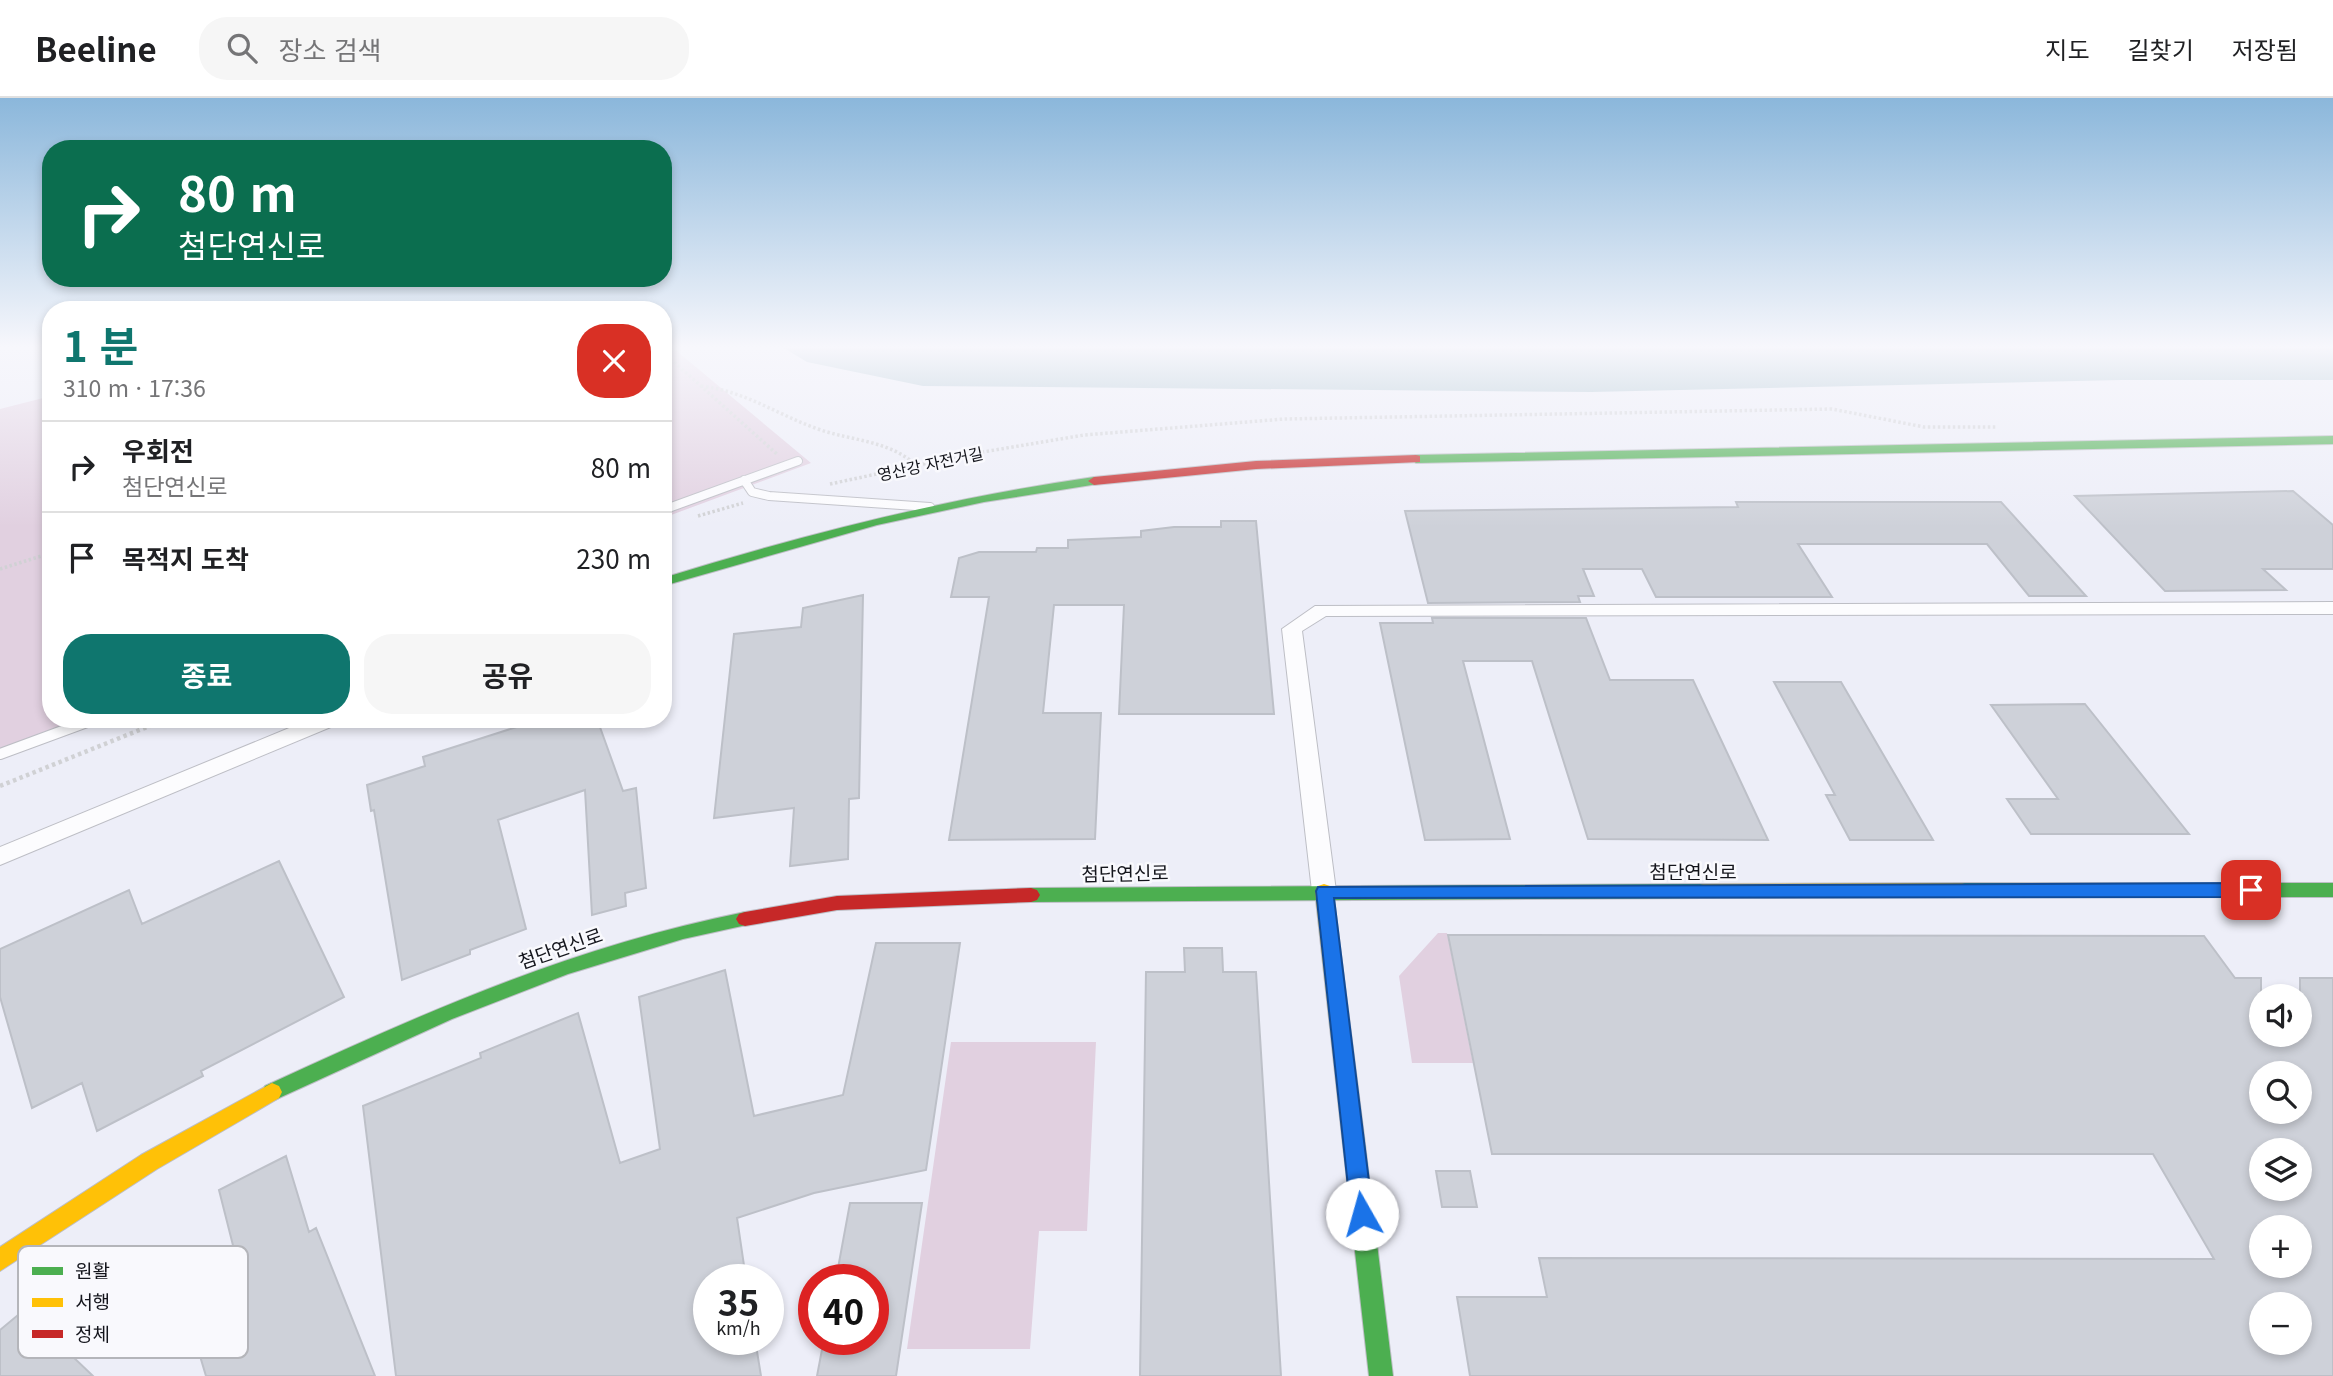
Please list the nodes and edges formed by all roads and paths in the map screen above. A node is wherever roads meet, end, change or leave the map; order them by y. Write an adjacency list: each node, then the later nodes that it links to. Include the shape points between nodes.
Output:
1 (727, 408): 5 (path)
2 (769, 408): 6 (path, via 823,431 907,456)
3 (2002, 427): 6 (path, 영산강 자전거길, via 1924,427 1832,409 1284,419 1084,435)
4 (2333, 440): 11 (street, via 1296,463 1117,478)
5 (793, 463): 7 (lane)
6 (915, 465): 8 (path, 영산강 자전거길)
7 (744, 480): 9 (lane, via 752,492); 10 (lane)
8 (827, 485)
9 (769, 496): 11 (lane); 12 (path)
10 (672, 507)
11 (937, 509): 15 (street)
12 (687, 519)
13 (42, 556): 14 (path)
14 (0, 569)
15 (672, 580)
16 (2333, 608): 24 (street, via 1322,610 1292,629)
17 (70, 728): 20 (lane)
18 (145, 728): 21 (path)
19 (309, 728): 22 (street)
20 (0, 754)
21 (0, 786)
22 (0, 856)
23 (2333, 890): 24 (street, 첨단연신로)
24 (1325, 891): 25 (street, 첨단연신로, via 1005,895 837,903 733,921 595,955 454,1008 270,1093 149,1162); 28 (street)
25 (21, 1246)
26 (18, 1248): 27 (street, 첨단연신로)
27 (0, 1260)
28 (1381, 1376)

